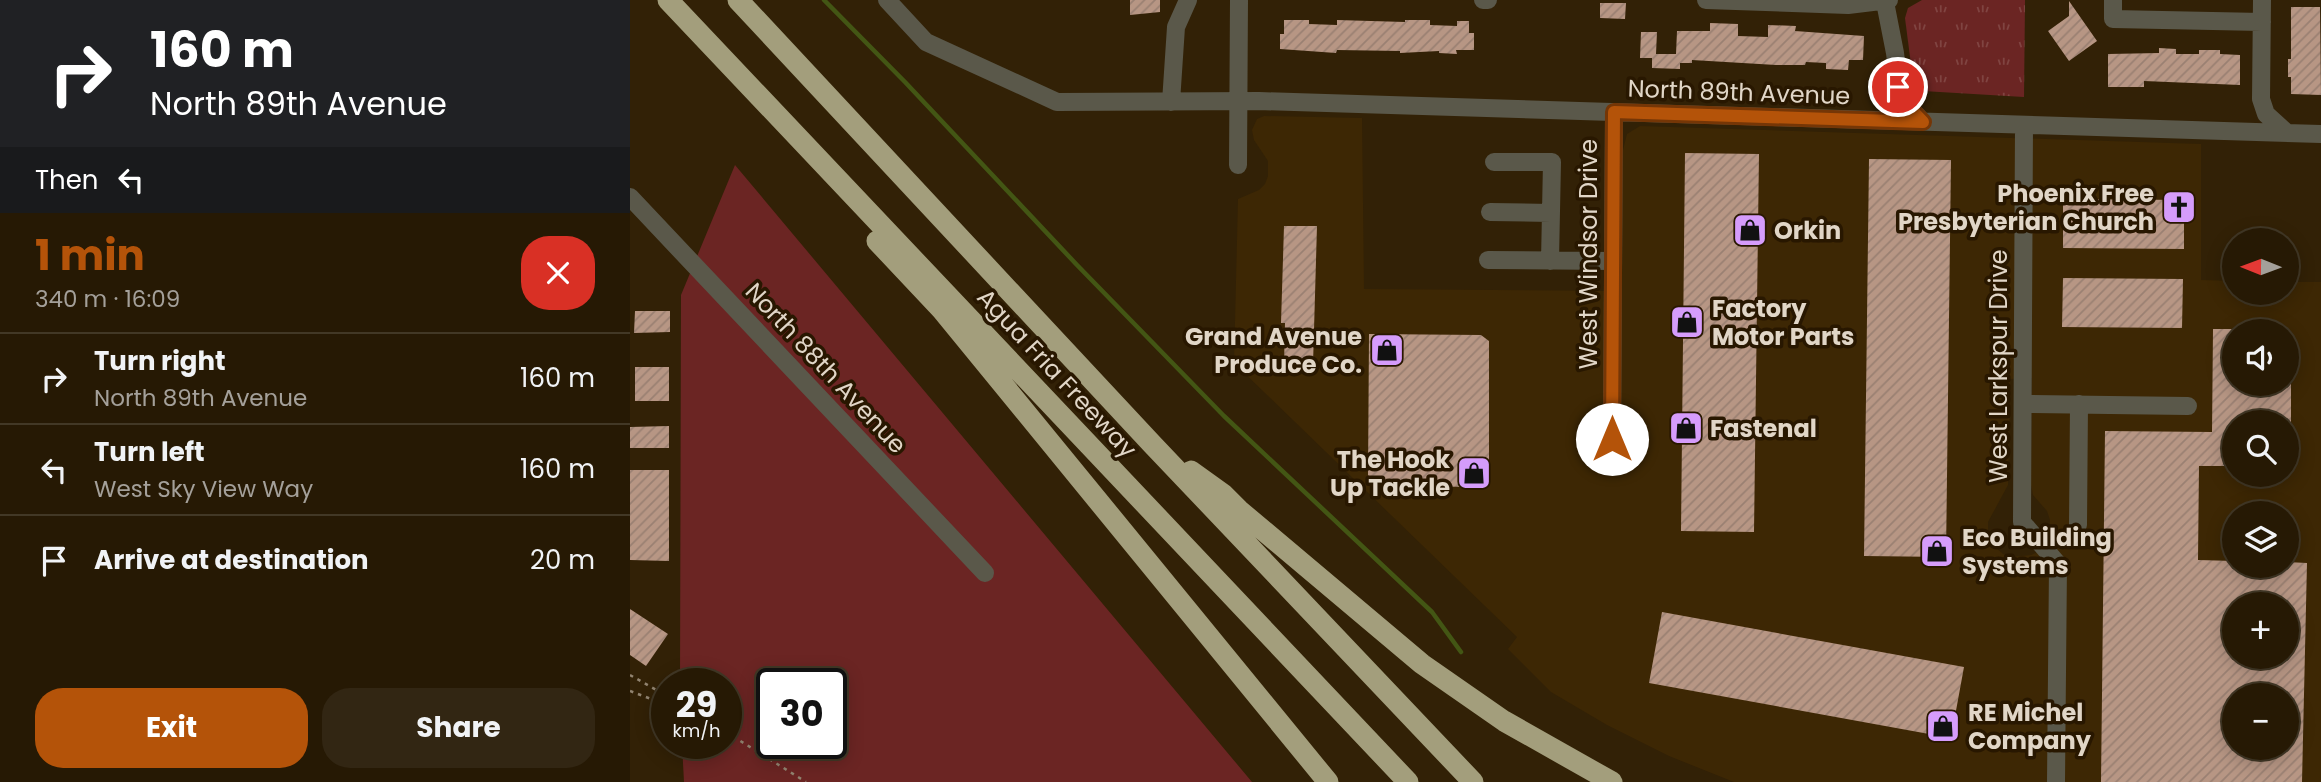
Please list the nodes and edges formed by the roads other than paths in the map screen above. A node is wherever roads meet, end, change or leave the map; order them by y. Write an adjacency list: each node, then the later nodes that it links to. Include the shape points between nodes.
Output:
1 (667, 0): 15 (highway, Agua Fria Freeway)
2 (738, 0): 31 (highway, Agua Fria Freeway)
3 (887, 0): 12 (street, North 89th Avenue, via 926,42 1057,102)
4 (1188, 0): 12 (street, via 1176,27)
5 (1239, 0): 11 (street)
6 (1706, 0): 9 (street, via 1848,5)
7 (2113, 0): 10 (street, via 2113,19)
8 (2262, 0): 10 (street)
9 (1887, 1): 14 (street, via 1902,100)
10 (2262, 22): 17 (street, via 2262,107)
11 (1238, 101): 12 (street, North 89th Avenue); 13 (street, North 89th Avenue); 20 (street)
12 (1171, 102)
13 (1614, 112): 14 (street, North 89th Avenue); 26 (street, West Windsor Drive)
14 (1923, 122): 16 (street, North 89th Avenue)
15 (786, 125): 34 (highway, via 806,164 942,310); 35 (highway, Agua Fria Freeway)
16 (2024, 125): 17 (street, North 89th Avenue); 27 (street, West Larkspur Drive)
17 (2287, 133): 18 (street, North 89th Avenue)
18 (2321, 134)
19 (1494, 162): 23 (street, via 1552,162)
20 (1238, 165)
21 (630, 197): 33 (street, North 88th Avenue)
22 (1490, 212): 23 (street)
23 (1551, 213): 25 (street)
24 (1488, 260): 25 (street)
25 (1550, 261): 26 (street)
26 (1613, 261): 30 (street, West Windsor Drive)
27 (2024, 404): 28 (street); 38 (street, West Larkspur Drive, via 2022,522 2059,564)
28 (2079, 404): 29 (street); 32 (street)
29 (2188, 406)
30 (1612, 439)
31 (1152, 444): 36 (highway, Agua Fria Freeway); 37 (highway, via 1223,494 1422,664 1504,722)
32 (2078, 525)
33 (985, 573)
34 (1328, 782)
35 (1408, 782)
36 (1473, 782)
37 (1612, 782)
38 (2056, 782)

